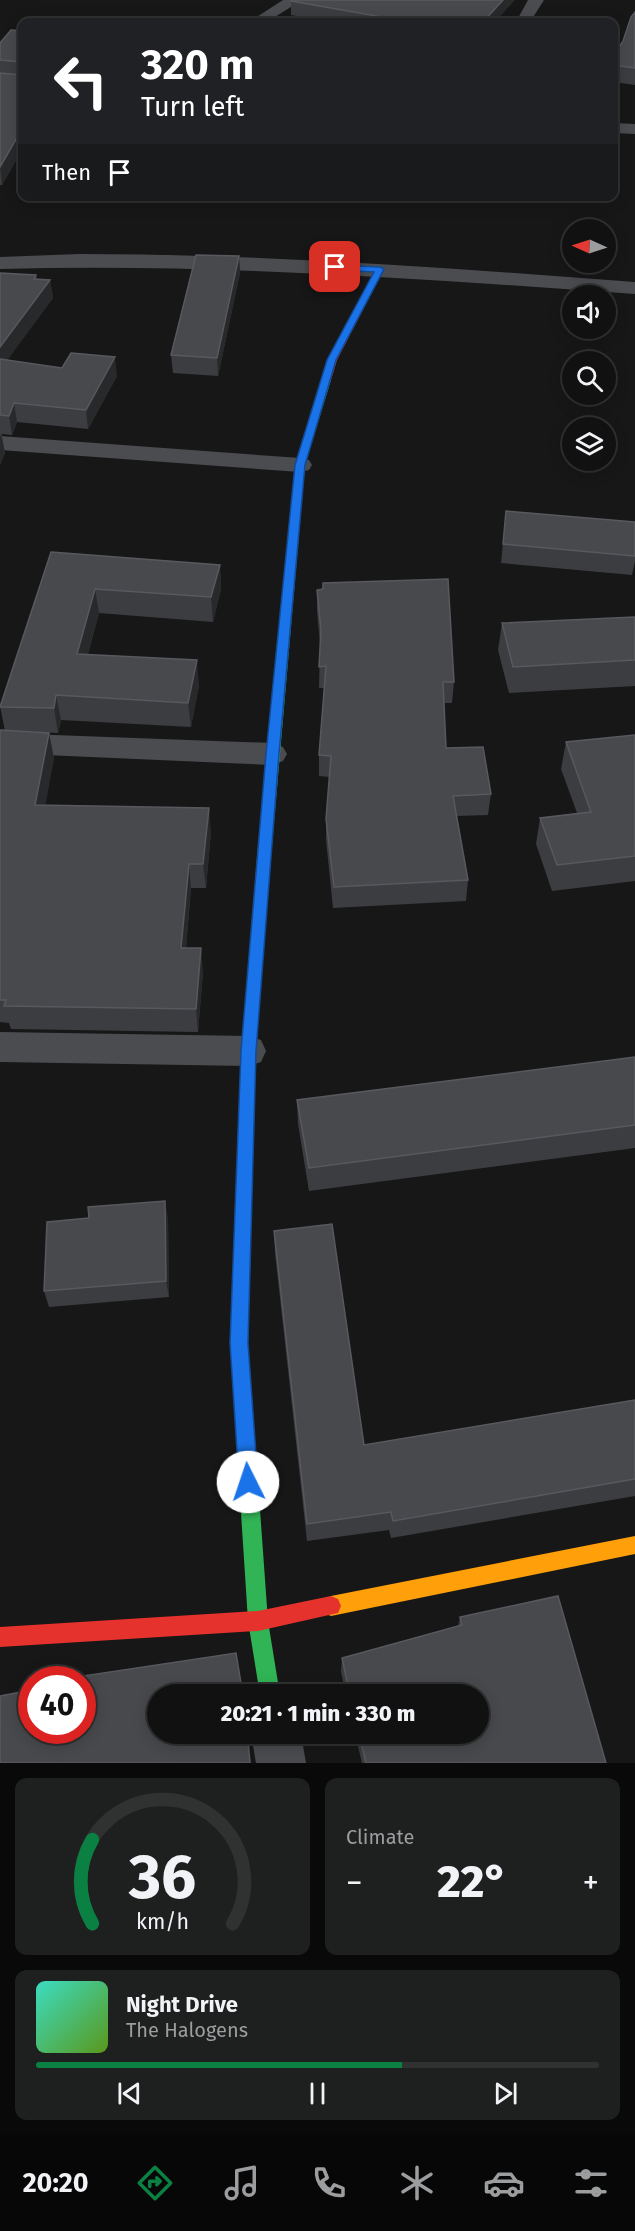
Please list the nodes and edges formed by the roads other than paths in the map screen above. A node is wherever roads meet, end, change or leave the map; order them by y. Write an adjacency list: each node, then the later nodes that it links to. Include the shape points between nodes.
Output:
1 (294, 0): 3 (street)
2 (536, 0): 4 (street)
3 (264, 18)
4 (525, 18)
5 (618, 128): 6 (street)
6 (635, 129)
7 (0, 263): 8 (street, via 112,259)
8 (380, 269): 9 (street); 11 (street, via 332,360)
9 (635, 288)
10 (0, 443): 11 (street)
11 (300, 465): 13 (street)
12 (0, 742): 13 (street)
13 (272, 754): 15 (street)
14 (0, 1047): 15 (street)
15 (248, 1051): 17 (street, via 239,1343)
16 (635, 1545): 17 (street)
17 (258, 1621): 18 (street); 19 (street)
18 (0, 1637)
19 (268, 1684)
20 (278, 1744): 21 (street)
21 (281, 1763)

